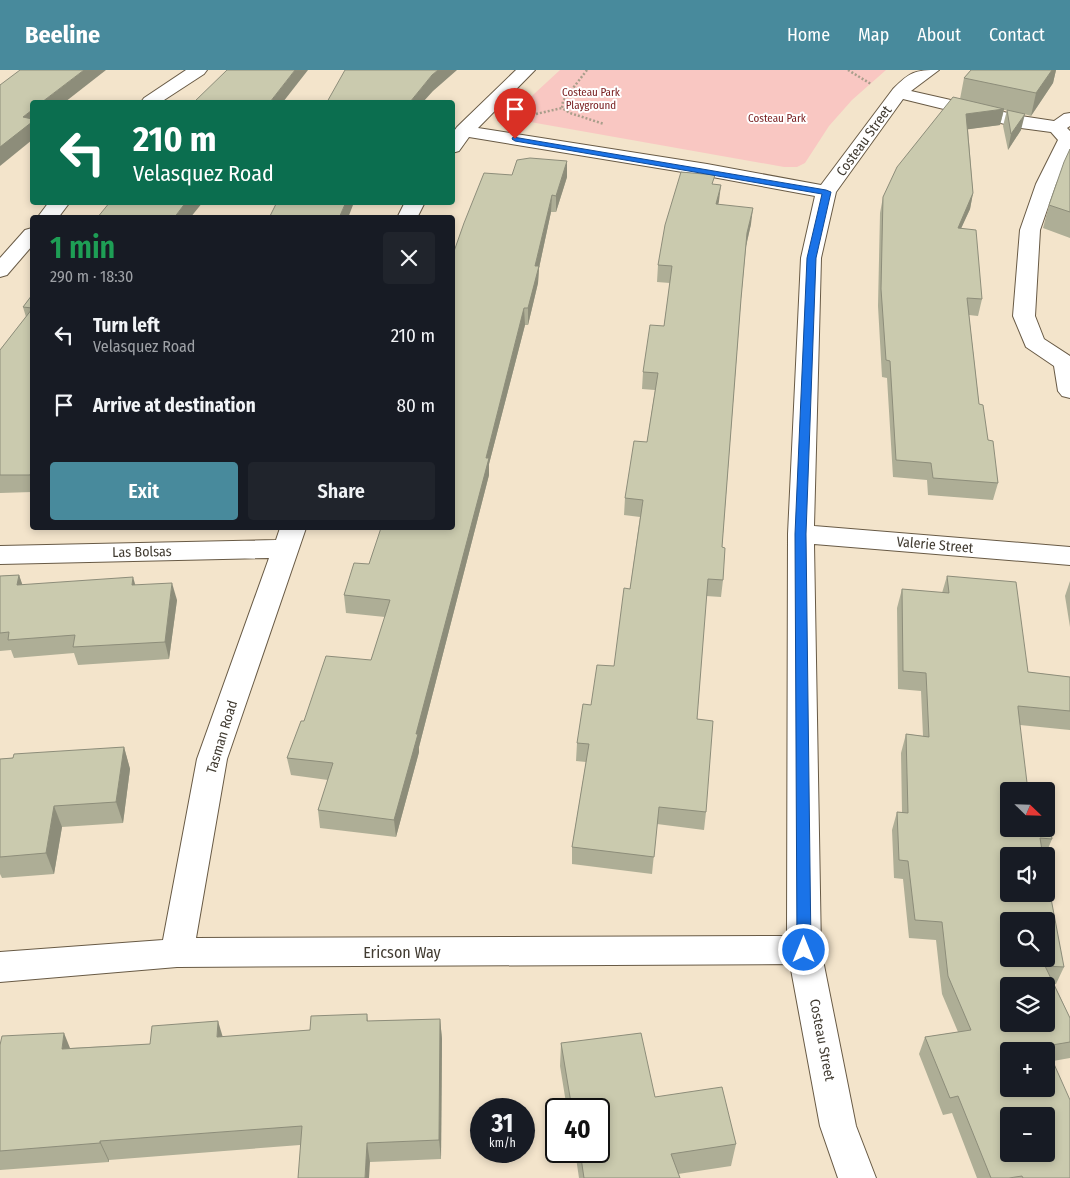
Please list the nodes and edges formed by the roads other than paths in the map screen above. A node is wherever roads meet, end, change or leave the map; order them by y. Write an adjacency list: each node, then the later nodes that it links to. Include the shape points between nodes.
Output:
1 (198, 70): 5 (street)
2 (526, 70): 7 (street)
3 (930, 70): 4 (street, Costeau Street)
4 (899, 93): 6 (street, via 1021,122); 9 (street, Costeau Street)
5 (153, 100)
6 (1063, 122): 14 (street, via 1068,140 1046,184 1030,230 1024,316 1034,342 1065,363)
7 (464, 131): 8 (street); 9 (street)
8 (455, 143)
9 (826, 192): 15 (street, Costeau Street, via 812,258)
10 (58, 205): 11 (street)
11 (49, 215)
12 (30, 236): 13 (street)
13 (0, 271)
14 (1070, 391)
15 (801, 534): 18 (street, Valerie Street); 19 (street, Costeau Street)
16 (289, 538): 17 (street, Las Bolsas); 20 (street, Tasman Road, via 212,759)
17 (0, 555)
18 (1070, 556)
19 (804, 950): 20 (street, Ericson Way); 22 (street, Costeau Street, via 838,1126)
20 (177, 953): 21 (street, Ericson Way)
21 (0, 968)
22 (857, 1178)

